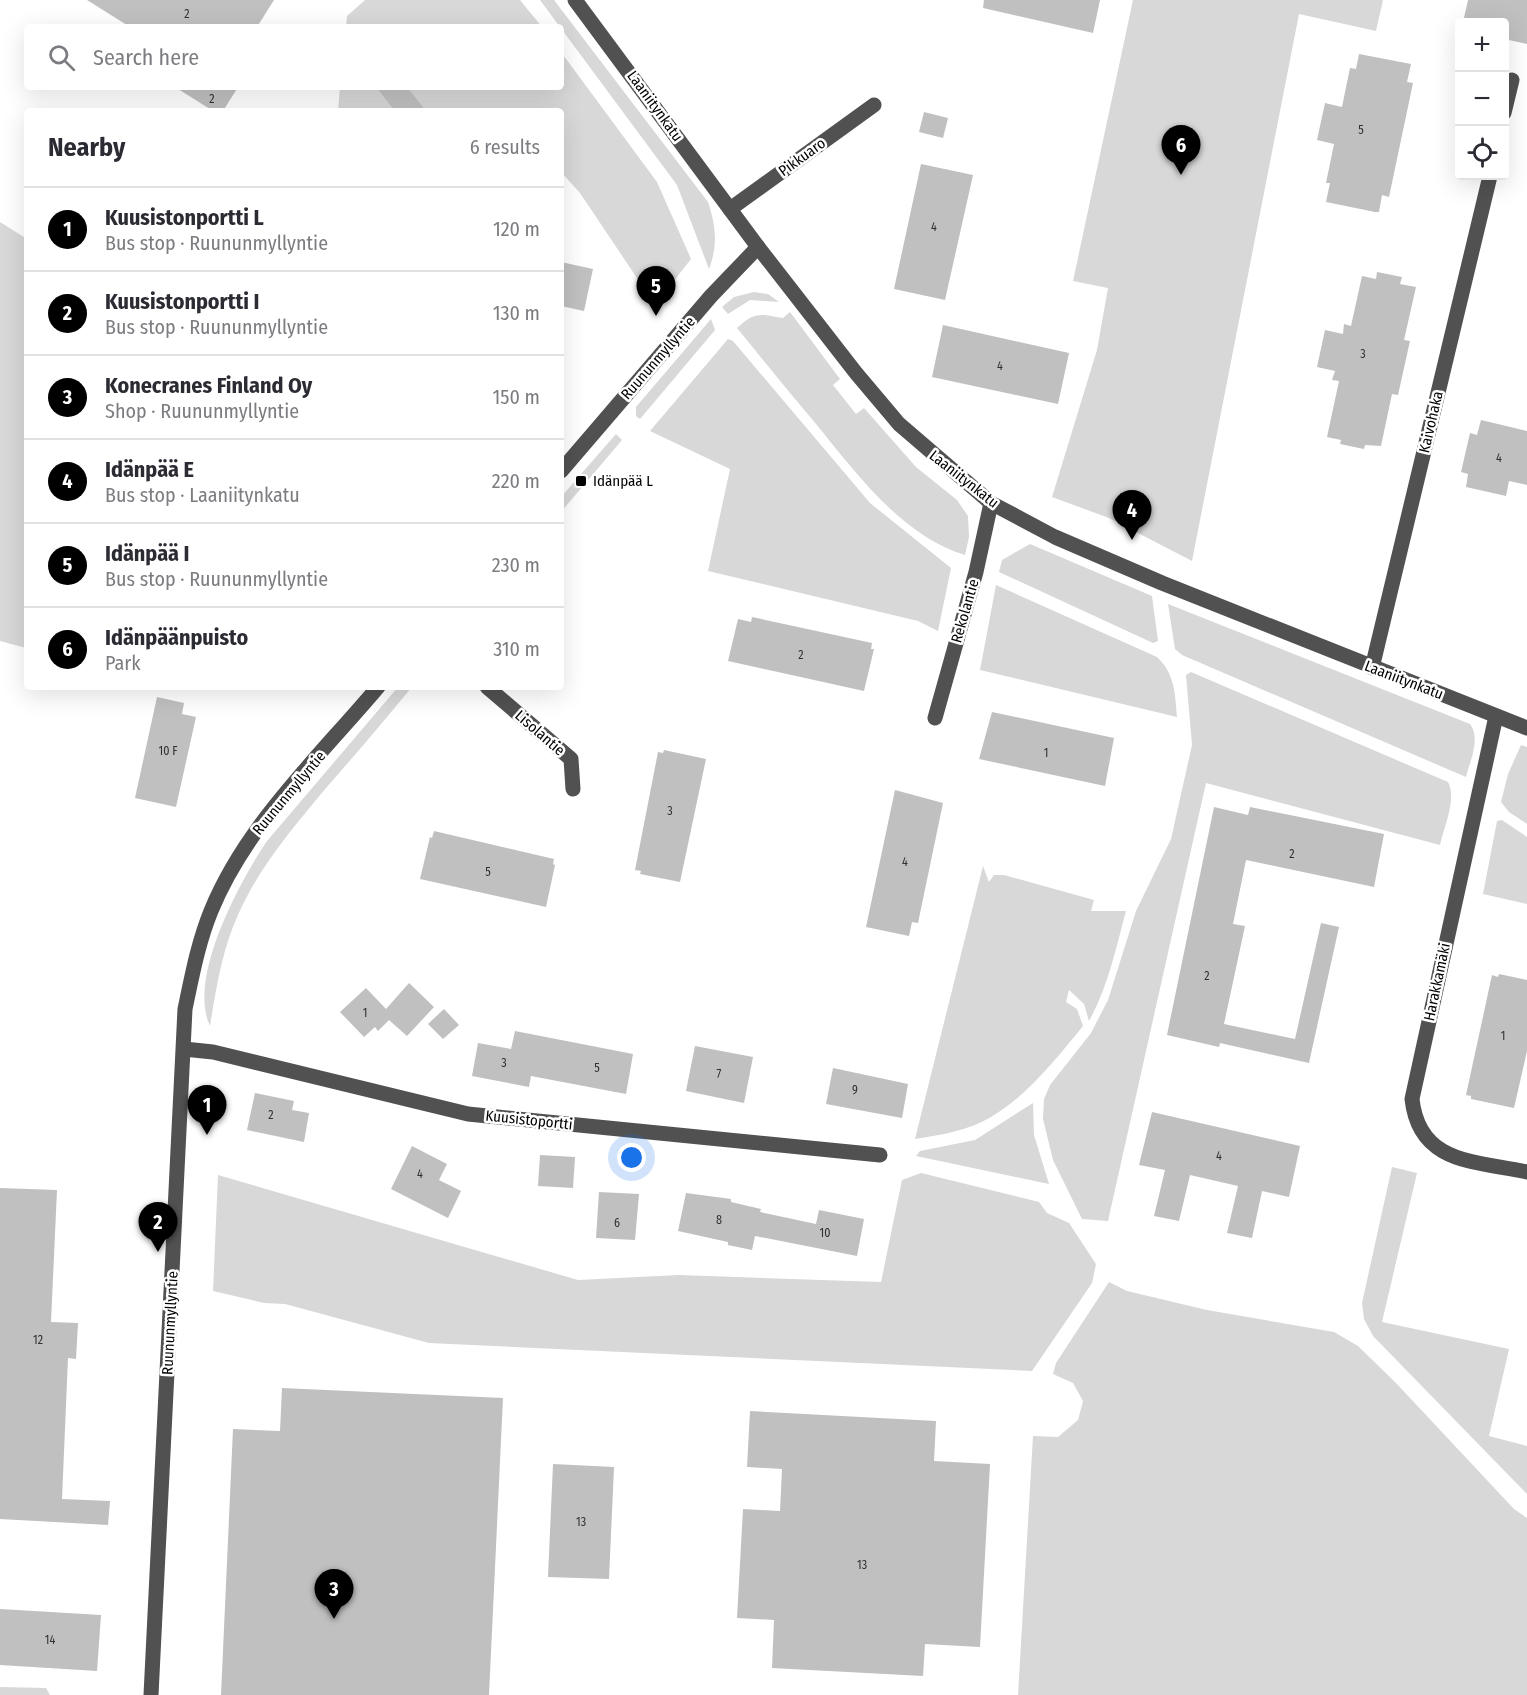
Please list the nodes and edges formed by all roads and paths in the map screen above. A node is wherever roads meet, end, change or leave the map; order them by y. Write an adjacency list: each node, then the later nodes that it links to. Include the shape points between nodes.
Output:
1 (575, 0): 6 (street, Laaniitynkatu)
2 (1512, 80): 3 (street)
3 (1509, 92)
4 (874, 105): 6 (street, Pikkuaro)
5 (1489, 180): 10 (street, Kaivohaka)
6 (730, 209): 7 (street, Laaniitynkatu)
7 (758, 247): 8 (street, Ruununmyllyntie); 9 (street, Laaniitynkatu, via 899,424)
8 (564, 468)
9 (991, 503): 10 (street, Laaniitynkatu, via 1055,537); 14 (street, Rekolantie)
10 (1372, 668): 13 (street, Laaniitynkatu)
11 (375, 690): 17 (street, Ruununmyllyntie, via 253,835 212,910 185,1009)
12 (490, 690): 16 (street, Lisolantie, via 571,759)
13 (1496, 716): 15 (street, Laaniitynkatu); 19 (street, Harakkamäki, via 1412,1099 1420,1132 1432,1147)
14 (935, 718)
15 (1527, 728)
16 (573, 789)
17 (184, 1049): 18 (street, Kuusistoportti, via 213,1052 468,1114); 20 (street, Ruununmyllyntie)
18 (880, 1155)
19 (1527, 1173)
20 (152, 1695)

